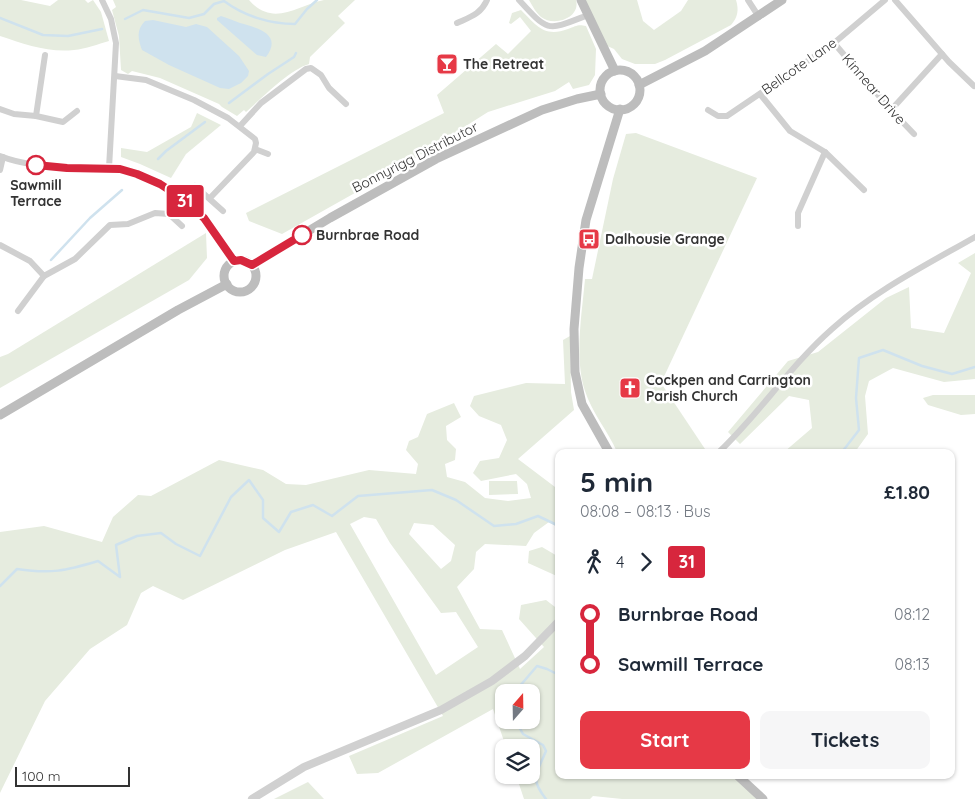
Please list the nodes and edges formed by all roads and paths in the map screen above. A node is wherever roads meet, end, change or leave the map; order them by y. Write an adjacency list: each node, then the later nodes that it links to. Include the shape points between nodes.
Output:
1 (102, 0): 16 (street, via 114,31)
2 (487, 0): 11 (street, via 477,14)
3 (519, 0): 9 (street, via 538,21 548,26 558,27)
4 (581, 0): 9 (main road)
5 (748, 0): 10 (street)
6 (782, 0): 10 (main road)
7 (885, 0): 12 (street, Bellcote Lane)
8 (895, 0): 13 (street)
9 (588, 16): 15 (main road)
10 (759, 17): 17 (main road, via 705,51)
11 (457, 23)
12 (834, 43): 20 (street, Bellcote Lane); 25 (street, Kinnear Drive)
13 (942, 54): 18 (street); 25 (street)
14 (45, 55): 27 (street)
15 (615, 70): 17 (main road, via 630,72); 19 (main road, via 604,79)
16 (115, 76): 28 (street, via 155,83); 34 (street)
17 (639, 85): 23 (main road, via 636,102)
18 (974, 86)
19 (601, 94): 23 (main road, via 608,105); 45 (main road, Bonnyrigg Distributor, via 542,110 436,159)
20 (760, 94): 24 (street, Bellcote Lane, via 727,116 718,116); 31 (street, via 790,131)
21 (346, 104): 28 (street, via 317,71 306,69 261,103)
22 (0, 109): 27 (street)
23 (620, 109): 50 (main road, via 586,220 574,329 575,372 582,404)
24 (708, 110)
25 (891, 110): 29 (street, Kinnear Drive)
26 (78, 111): 27 (street, via 64,122)
27 (36, 116)
28 (240, 126): 30 (street, via 255,139)
29 (914, 134)
30 (255, 149): 32 (street); 38 (street)
31 (825, 152): 37 (street); 41 (street, via 798,213)
32 (268, 154)
33 (2, 156): 34 (street, via 30,164); 35 (street)
34 (109, 168): 44 (street, via 137,174 183,199 204,218)
35 (0, 170)
36 (195, 186): 38 (street)
37 (864, 190)
38 (210, 198): 39 (street)
39 (223, 211)
40 (182, 226): 46 (street, via 169,214 155,213 128,224 110,225 75,259)
41 (798, 226)
42 (975, 237): 51 (street, via 883,290 833,328)
43 (0, 245): 46 (street, via 30,261)
44 (234, 261): 45 (main road); 47 (main road, via 224,272)
45 (252, 265): 47 (main road, via 256,278 250,288 238,291)
46 (44, 276): 48 (street)
47 (227, 284): 49 (main road)
48 (18, 311)
49 (0, 415)
50 (607, 449)
51 (722, 449)
52 (555, 625): 54 (street, via 526,656 492,681 441,710 304,767)
53 (741, 779): 55 (main road)
54 (252, 799)
55 (763, 799)

